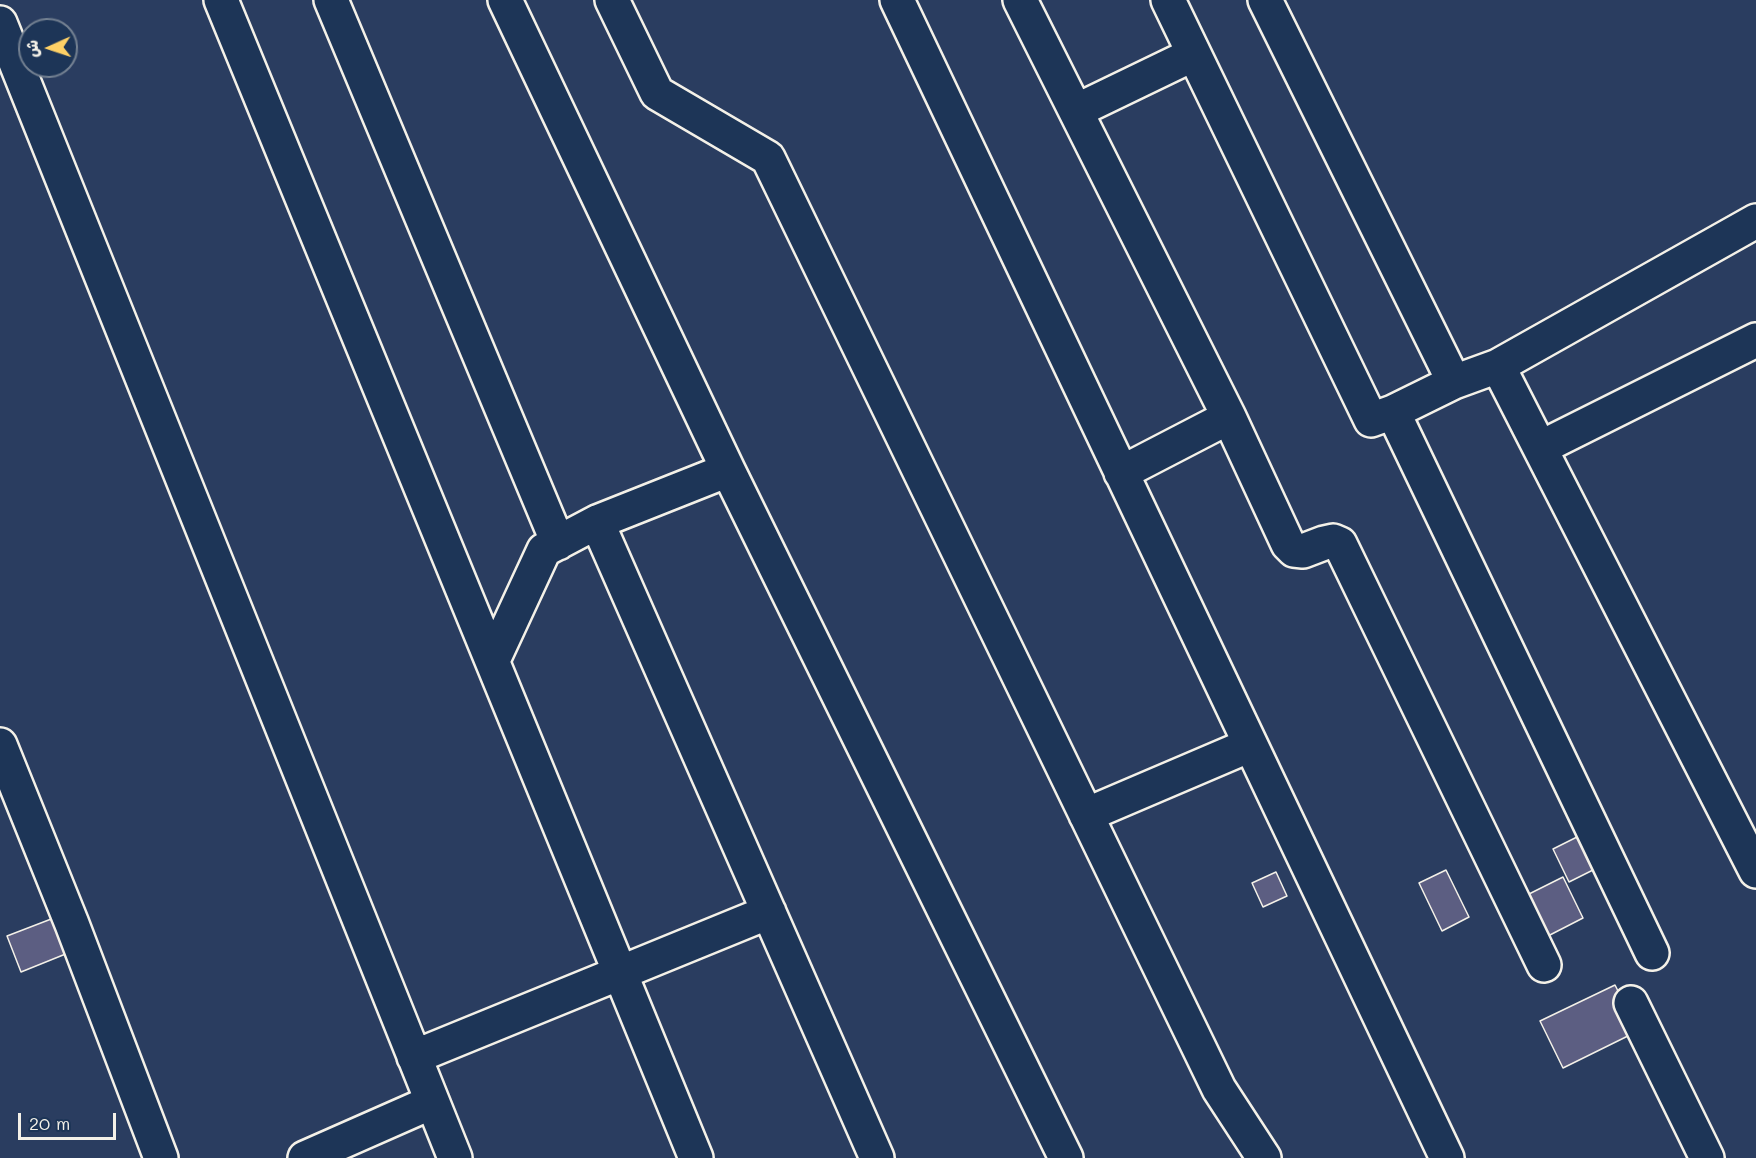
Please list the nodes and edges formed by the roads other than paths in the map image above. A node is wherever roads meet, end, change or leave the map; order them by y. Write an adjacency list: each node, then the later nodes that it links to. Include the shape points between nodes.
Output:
1 (221, 0): 23 (street)
2 (331, 0): 22 (street)
3 (505, 0): 19 (street)
4 (612, 0): 26 (street, via 657,93 768,158)
5 (897, 0): 20 (street)
6 (1020, 0): 11 (street)
7 (1168, 0): 10 (street)
8 (1265, 0): 15 (street)
9 (0, 23): 33 (street)
10 (1194, 54): 11 (street); 16 (street, via 1371,420)
11 (1076, 111): 17 (street)
12 (1756, 221): 14 (street)
13 (1756, 340): 18 (street)
14 (1498, 366): 15 (street); 18 (street)
15 (1454, 382): 16 (street)
16 (1393, 412): 29 (street)
17 (1229, 417): 20 (street); 30 (street, via 1288,544 1294,550 1304,551 1334,541 1340,544)
18 (1540, 448): 27 (street)
19 (728, 470): 21 (street); 40 (street)
20 (1121, 473): 25 (street)
21 (597, 522): 22 (street); 28 (street)
22 (558, 543): 23 (street, via 544,550)
23 (493, 660): 31 (street)
24 (0, 745): 35 (street)
25 (1250, 745): 26 (street); 42 (street)
26 (1086, 815): 41 (street, via 1219,1089)
27 (1753, 858)
28 (769, 912): 31 (street); 39 (street)
29 (1652, 953)
30 (1544, 964)
31 (621, 973): 33 (street); 38 (street)
32 (1631, 1003): 43 (street)
33 (414, 1057): 34 (street)
34 (432, 1102): 36 (street); 37 (street)
35 (161, 1158)
36 (305, 1158)
37 (455, 1158)
38 (696, 1158)
39 (877, 1158)
40 (1066, 1158)
41 (1264, 1158)
42 (1447, 1158)
43 (1707, 1158)

